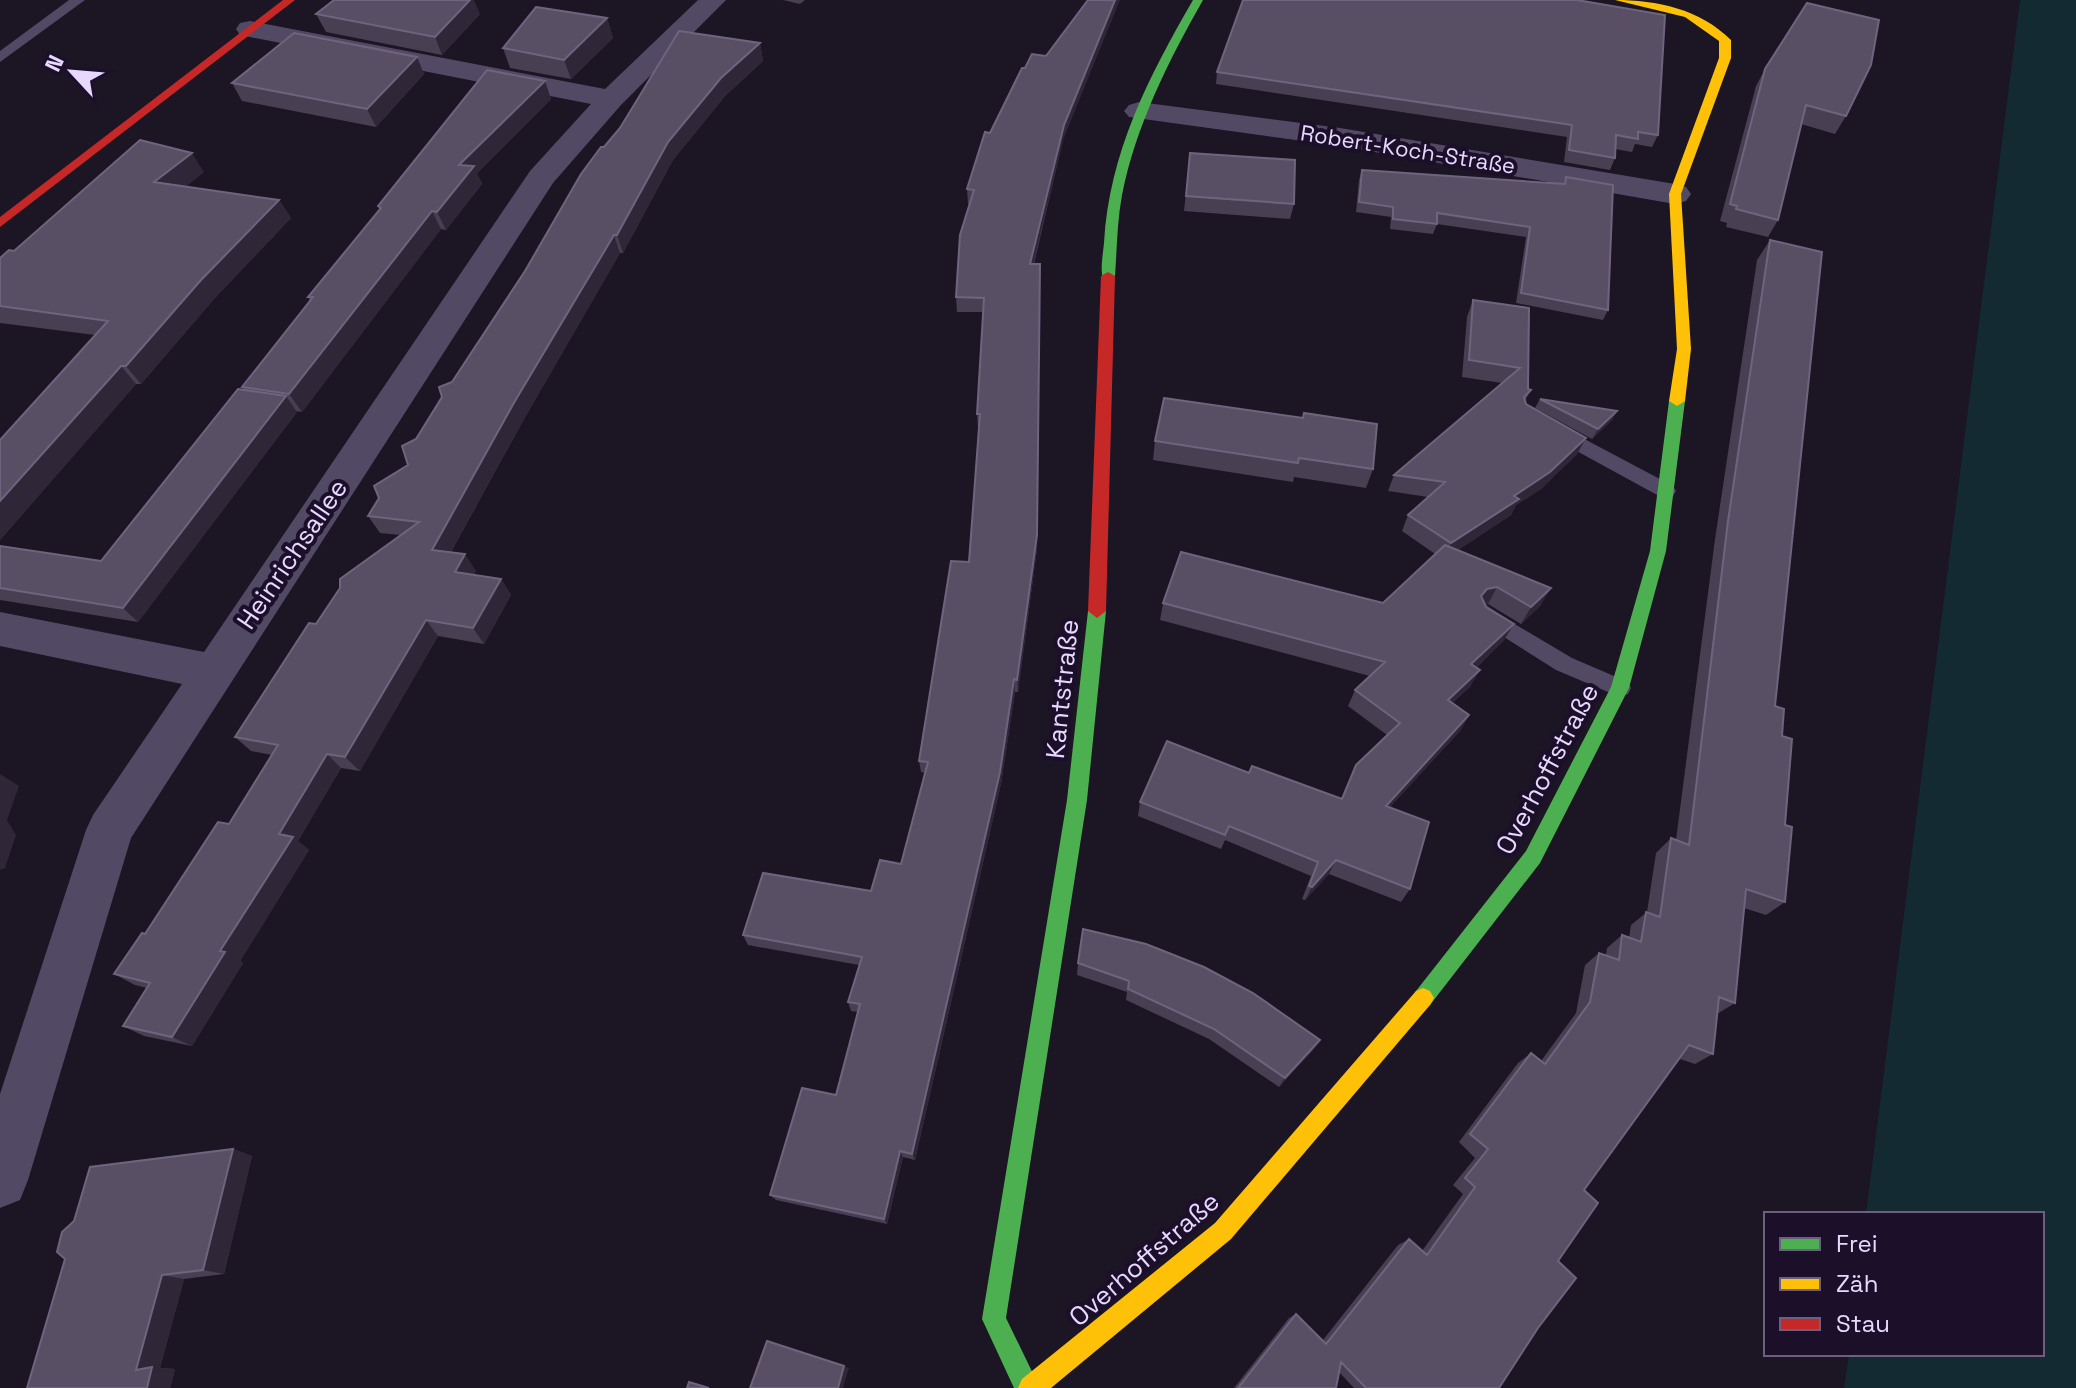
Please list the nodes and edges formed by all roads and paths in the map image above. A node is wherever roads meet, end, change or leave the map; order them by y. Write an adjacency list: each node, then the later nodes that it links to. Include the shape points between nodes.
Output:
1 (78, 0): 7 (lane)
2 (290, 0): 6 (street)
3 (713, 0): 8 (street, Heinrichsallee)
4 (1198, 0): 9 (street, Kantstraße)
5 (1620, 0): 10 (street, Overhoffstraße, via 1689,14 1725,40 1725,58)
6 (250, 29): 8 (street); 11 (street)
7 (0, 58)
8 (611, 99): 16 (street, Heinrichsallee, via 541,178)
9 (1139, 111): 10 (street, Robert-Koch-Straße, via 1340,137); 19 (street, Kantstraße, via 1115,197 1105,316 1098,596 1077,800 994,1319)
10 (1675, 194): 13 (street, Overhoffstraße, via 1684,349)
11 (0, 223)
12 (1542, 423): 13 (lane)
13 (1666, 491): 17 (street, Overhoffstraße, via 1658,551)
14 (1486, 615): 17 (lane, via 1564,664)
15 (0, 629): 16 (street)
16 (214, 672): 18 (street, Heinrichsallee, via 110,830)
17 (1620, 688): 19 (street, Overhoffstraße, via 1533,857 1408,1017 1223,1231)
18 (0, 1180)
19 (1029, 1388)

